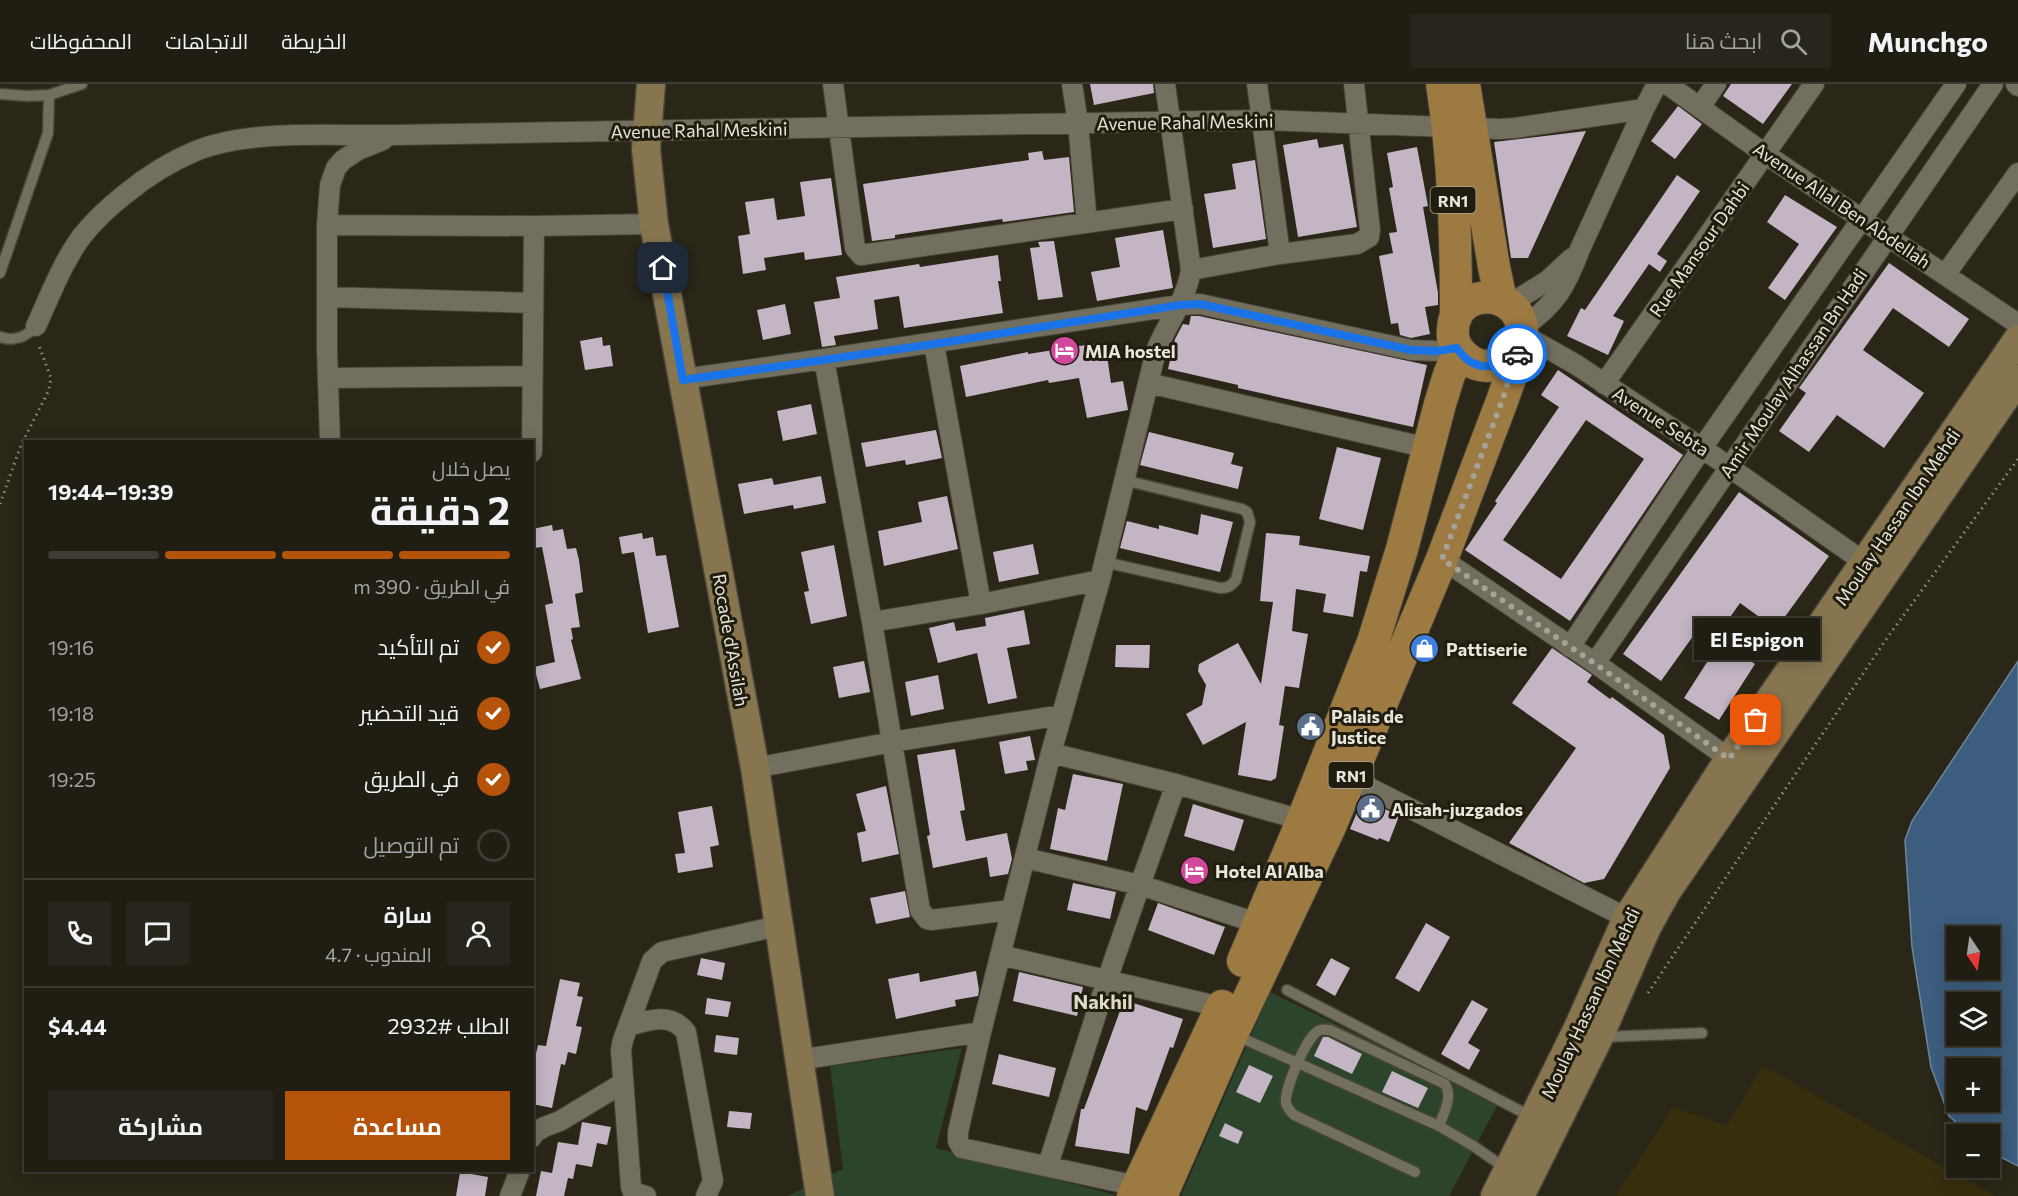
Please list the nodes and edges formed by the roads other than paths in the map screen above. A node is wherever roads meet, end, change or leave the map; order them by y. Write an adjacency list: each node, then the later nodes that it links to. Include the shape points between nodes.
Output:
1 (82, 84): 17 (lane)
2 (651, 84): 26 (street, Rocade d'Assilah)
3 (833, 84): 24 (street)
4 (1072, 84): 22 (street)
5 (1164, 84): 21 (street)
6 (1257, 84): 20 (street)
7 (1353, 84): 23 (street)
8 (1442, 84): 25 (main road, RN1)
9 (1464, 84): 25 (main road, RN1)
10 (1657, 84): 19 (street)
11 (1667, 84): 18 (street, Avenue Allal Ben Abdellah)
12 (1716, 84): 18 (street)
13 (1814, 84): 28 (street, Rue Mansour Dahbi)
14 (1956, 84): 31 (street)
15 (1993, 84): 36 (street, Amir Moulay Alhassan Bn Hadi)
16 (0, 94): 17 (lane)
17 (49, 96): 40 (lane, via 48,133)
18 (1700, 107): 28 (street, Avenue Allal Ben Abdellah)
19 (1644, 108): 25 (street, Avenue Rahal Meskini, via 1515,128); 37 (street)
20 (1262, 120): 21 (street, Avenue Rahal Meskini); 23 (street, Avenue Rahal Meskini); 38 (street)
21 (1170, 122): 22 (street, Avenue Rahal Meskini); 30 (street)
22 (1077, 123): 24 (street, Avenue Rahal Meskini); 32 (street)
23 (1359, 123): 25 (street, Avenue Rahal Meskini); 38 (street, via 1369,237 1357,244)
24 (838, 128): 26 (street, Avenue Rahal Meskini); 32 (street, via 855,248 861,255)
25 (1460, 128): 45 (main road, RN1); 46 (main road, RN1)
26 (647, 131): 27 (street, Avenue Rahal Meskini); 33 (street, Rocade d'Assilah)
27 (394, 135): 34 (street, via 358,150 336,168 330,185); 48 (street, Avenue Rahal Meskini, via 276,136 201,149 171,162 108,208 82,236)
28 (1766, 154): 31 (street, Avenue Allal Ben Abdellah); 59 (street, Rue Mansour Dahbi)
29 (2018, 172): 41 (street)
30 (1183, 209): 32 (street); 39 (street)
31 (1863, 218): 36 (street, Avenue Allal Ben Abdellah); 63 (street)
32 (1087, 223)
33 (654, 224): 35 (street); 56 (street, Rocade d'Assilah)
34 (327, 225): 35 (street); 42 (street)
35 (534, 226): 43 (street)
36 (1888, 236): 41 (street, Avenue Allal Ben Abdellah); 64 (street, Amir Moulay Alhassan Bn Hadi)
37 (1580, 249): 46 (street, via 1547,281); 46 (street, via 1551,305 1541,315)
38 (1280, 254): 39 (street)
39 (1191, 270): 44 (street)
40 (0, 273)
41 (1946, 275): 47 (street, Avenue Allal Ben Abdellah)
42 (328, 297): 43 (street); 55 (street)
43 (533, 303): 54 (street)
44 (1180, 305): 51 (street); 52 (street, via 1213,306 1411,350); 58 (street, via 1161,339)
45 (1456, 317): 46 (main road, via 1467,303 1484,297); 52 (main road, RN1, via 1452,333)
46 (1515, 322): 52 (main road, via 1514,355 1505,361 1486,366 1476,364); 59 (street, Avenue Sebta); 66 (main road, RN1, via 1502,401)
47 (2018, 324)
48 (34, 328): 49 (lane, via 14,339)
49 (0, 337)
50 (2018, 339): 67 (street, Moulay Hassan Ibn Mehdi)
51 (934, 344): 53 (street); 69 (street)
52 (1458, 350): 62 (main road, RN1)
53 (824, 359): 56 (street); 70 (street)
54 (532, 376): 55 (street); 61 (street)
55 (328, 378): 60 (street)
56 (683, 380): 77 (street, Rocade d'Assilah)
57 (2018, 380): 67 (street, Moulay Hassan Ibn Mehdi)
58 (1148, 383): 62 (street); 65 (street)
59 (1604, 384): 63 (street, Avenue Sebta)
60 (330, 440)
61 (532, 440)
62 (1428, 448): 80 (main road, RN1, via 1402,549)
63 (1702, 448): 64 (street, Avenue Sebta); 71 (street)
64 (1729, 467): 67 (street, Avenue Sebta); 72 (street, Amir Moulay Alhassan Bn Hadi)
65 (1124, 480): 68 (street); 68 (lane, via 1242,509 1250,517 1248,534 1236,580 1227,588)
66 (1442, 559): 71 (street); 78 (main road, RN1)
67 (1874, 570): 76 (street, Moulay Hassan Ibn Mehdi)
68 (1102, 571): 69 (street); 73 (street)
69 (981, 604): 70 (street)
70 (872, 622): 74 (street)
71 (1570, 647): 72 (street)
72 (1594, 663): 76 (street)
73 (1062, 716): 74 (street); 75 (street)
74 (892, 742): 77 (street); 83 (street, via 923,915 936,920)
75 (1051, 753): 79 (street); 81 (street)
76 (1740, 766): 84 (street, Moulay Hassan Ibn Mehdi); 93 (street, Moulay Hassan Ibn Mehdi)
77 (754, 768): 86 (street, Rocade d'Assilah)
78 (1350, 777): 80 (main road, RN1); 84 (street)
79 (1176, 784): 80 (street); 82 (street)
80 (1316, 824): 85 (main road, RN1); 90 (main road, RN1)
81 (1025, 858): 82 (street); 83 (street)
82 (1140, 885): 85 (street); 88 (street)
83 (1011, 910): 87 (street)
84 (1627, 918): 93 (street, Moulay Hassan Ibn Mehdi)
85 (1260, 924): 90 (main road, RN1)
86 (778, 926): 91 (street, via 654,957); 95 (street, Rocade d'Assilah)
87 (1000, 955): 88 (street); 92 (street)
88 (1107, 980): 90 (street); 101 (street)
89 (1287, 990): 98 (lane)
90 (1227, 1021): 96 (lane); 105 (main road, RN1)
91 (628, 1026): 97 (street, via 621,1050); 108 (street, via 656,1018 672,1020 686,1032 713,1181)
92 (981, 1032): 95 (street); 101 (street, via 958,1132 959,1144 965,1150)
93 (1589, 1033): 94 (lane); 98 (street, Moulay Hassan Ibn Mehdi); 111 (street, Moulay Hassan Ibn Mehdi)
94 (1701, 1033)
95 (798, 1060): 109 (street, Rocade d'Assilah)
96 (1298, 1063): 99 (lane); 99 (lane, via 1313,1035 1330,1030 1444,1084 1449,1097); 104 (lane, via 1287,1095 1288,1110)
97 (623, 1083): 100 (street); 107 (street, via 631,1186 633,1192)
98 (1534, 1119): 102 (street, Moulay Hassan Ibn Mehdi)
99 (1439, 1126): 102 (lane)
100 (534, 1133)
101 (1048, 1166): 105 (street)
102 (1508, 1170): 110 (street, Moulay Hassan Ibn Mehdi)
103 (519, 1172): 106 (street)
104 (1414, 1172)
105 (1144, 1193)
106 (510, 1196)
107 (646, 1196)
108 (706, 1196)
109 (820, 1196)
110 (1495, 1196)
111 (1520, 1196)

